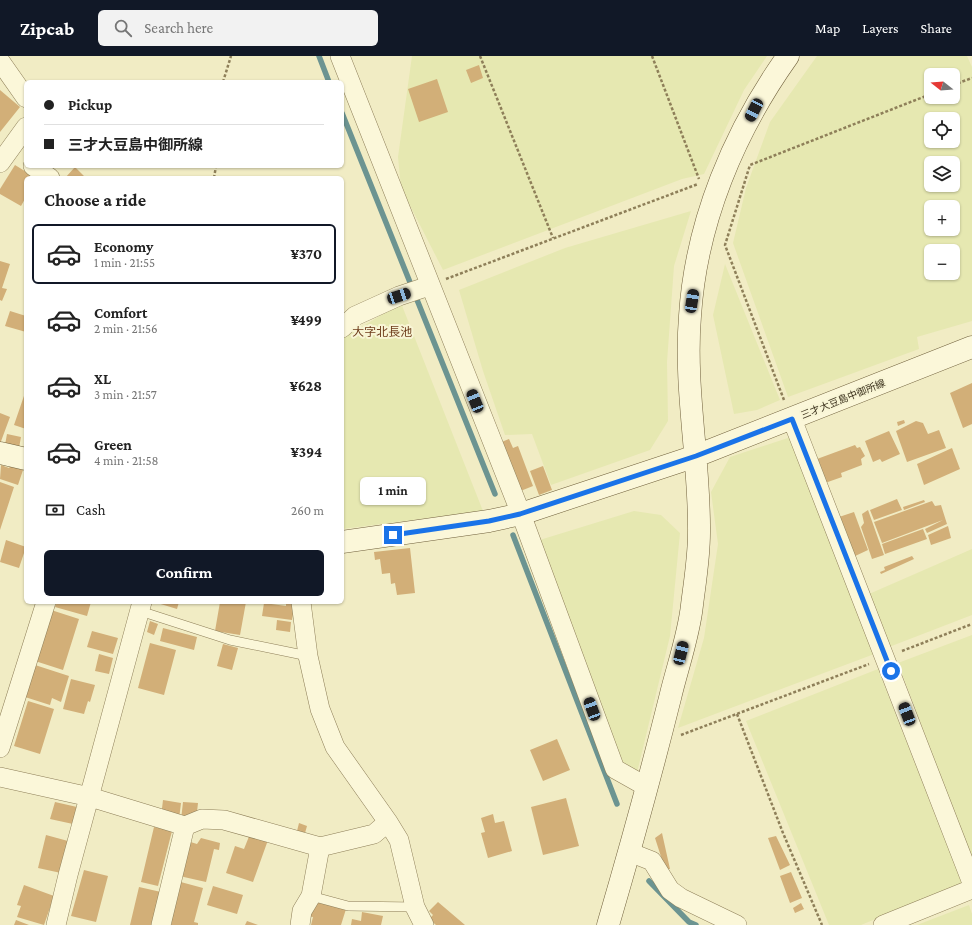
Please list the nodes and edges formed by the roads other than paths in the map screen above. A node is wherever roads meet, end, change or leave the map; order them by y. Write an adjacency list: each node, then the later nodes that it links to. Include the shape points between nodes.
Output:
1 (340, 56): 10 (street)
2 (788, 56): 15 (street, via 766,86 728,160 701,241 690,316 690,392)
3 (2, 69): 4 (street)
4 (24, 96)
5 (24, 129): 6 (street)
6 (5, 156): 7 (street)
7 (24, 161)
8 (36, 168): 9 (street)
9 (47, 176)
10 (429, 286): 11 (street, via 399,296 355,316); 17 (street)
11 (344, 326)
12 (972, 348): 13 (street, 三才大豆島中御所線)
13 (792, 419): 15 (street, 三才大豆島中御所線); 31 (street)
14 (0, 453): 16 (street)
15 (696, 456): 17 (street, 三才大豆島中御所線); 25 (street, via 699,534 692,608)
16 (24, 459)
17 (517, 515): 18 (street, 三才大豆島中御所線); 25 (street, via 614,769)
18 (344, 542)
19 (45, 604): 23 (street)
20 (300, 604): 22 (street)
21 (141, 606): 22 (lane, via 230,640); 26 (street)
22 (308, 656): 27 (street, via 320,709 334,747)
23 (0, 748)
24 (0, 777): 26 (street)
25 (647, 787): 30 (street)
26 (90, 797): 28 (street); 35 (street)
27 (388, 822): 29 (street, via 374,834); 34 (street, via 398,840)
28 (185, 826): 29 (street, via 202,819 224,820); 36 (street)
29 (320, 847): 33 (street)
30 (630, 852): 39 (street); 40 (street, via 652,860 670,890 681,898)
31 (972, 883)
32 (972, 890): 41 (street)
33 (311, 896): 34 (lane, via 348,906); 37 (street, via 302,911)
34 (415, 907): 38 (street)
35 (56, 925)
36 (161, 925)
37 (300, 925)
38 (424, 925)
39 (608, 925)
40 (737, 925)
41 (883, 925)

